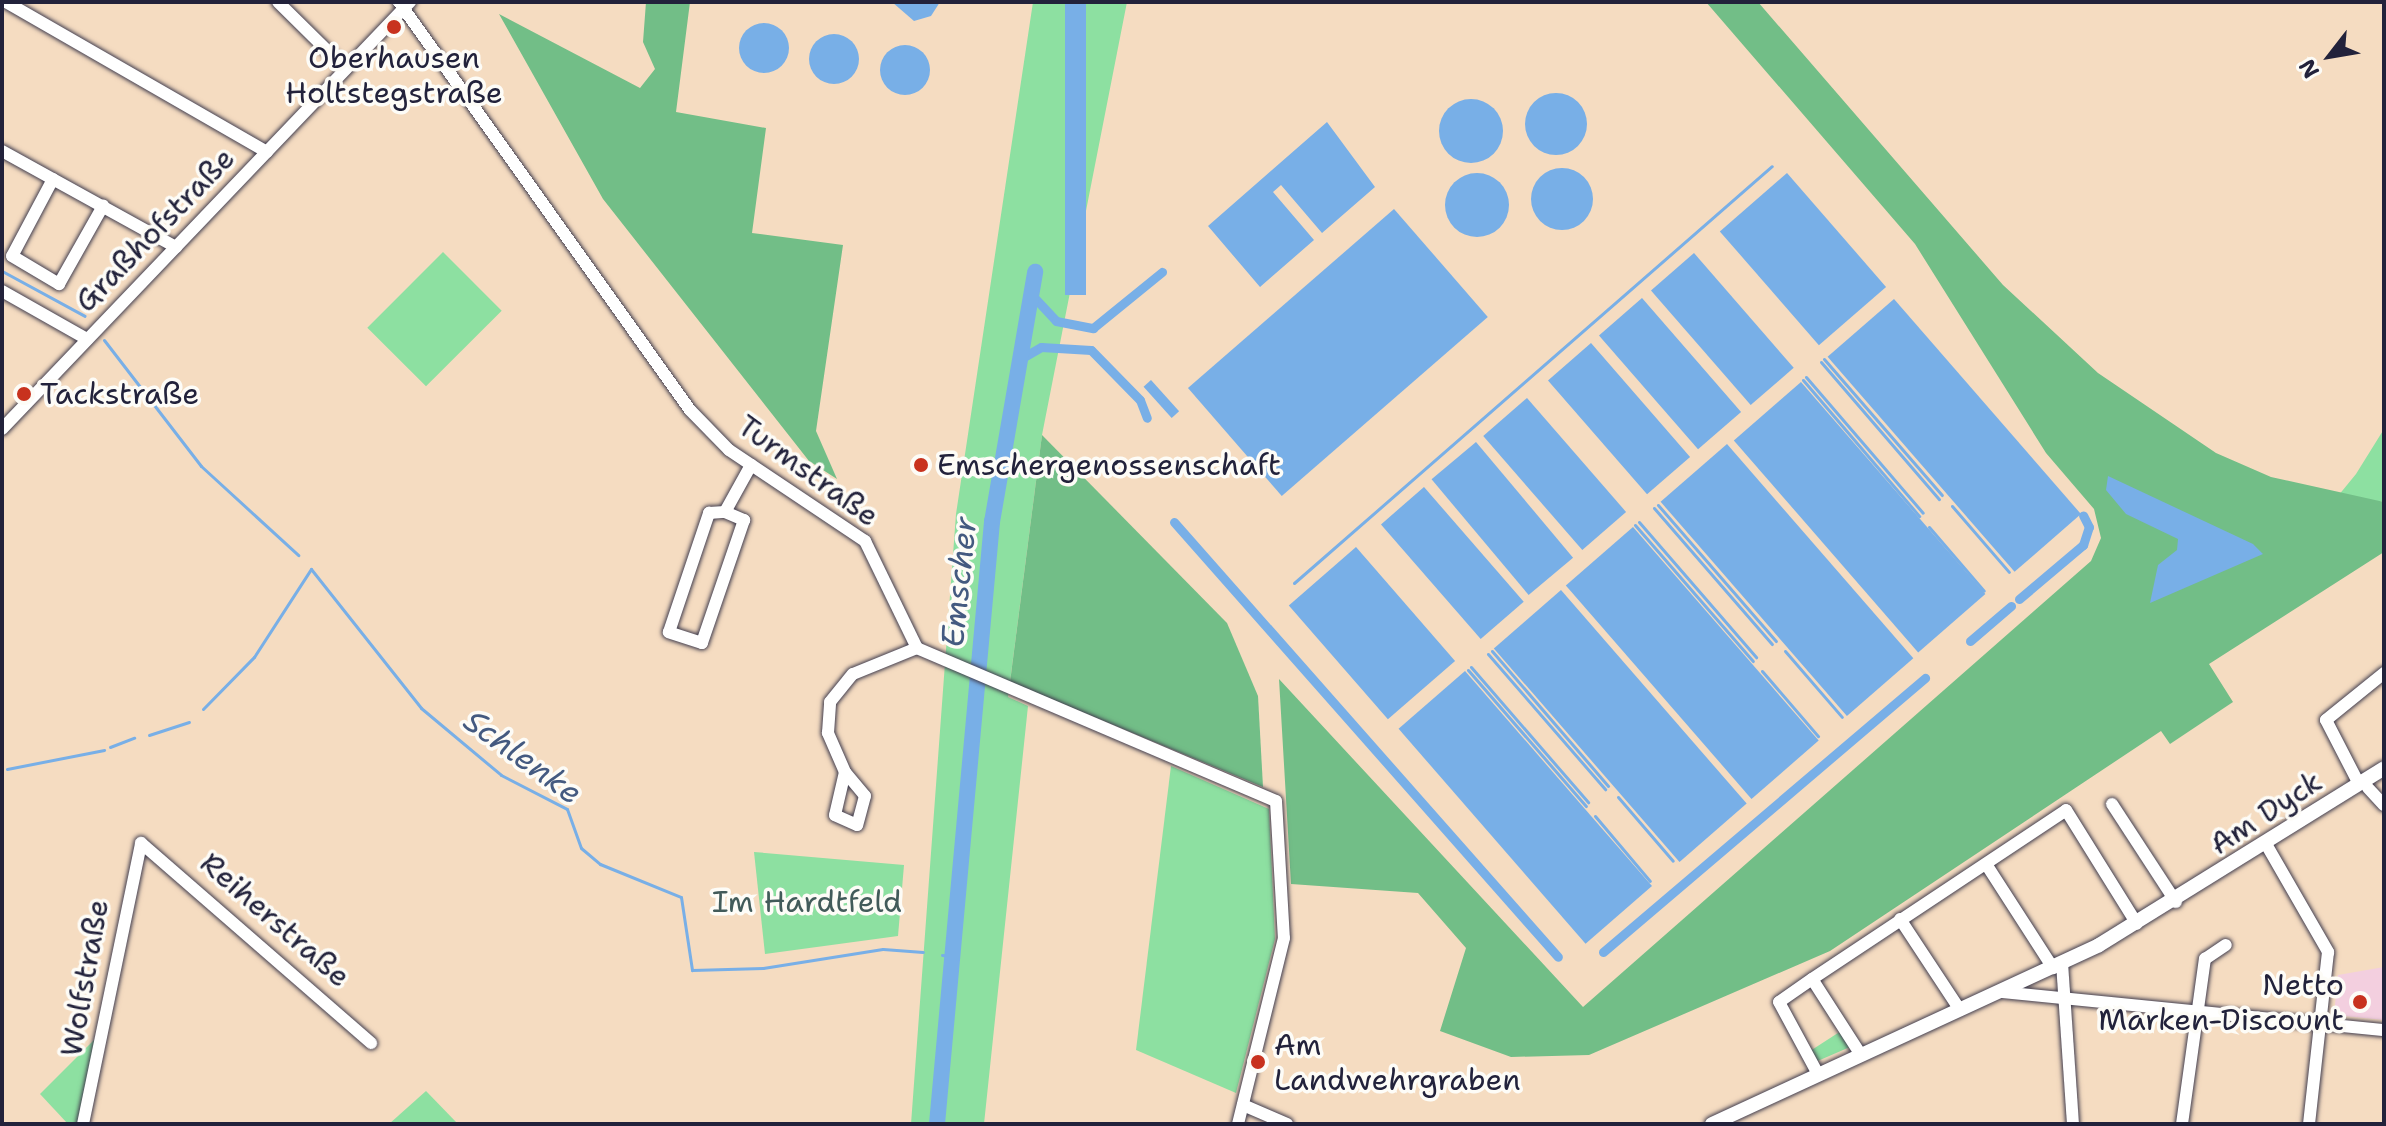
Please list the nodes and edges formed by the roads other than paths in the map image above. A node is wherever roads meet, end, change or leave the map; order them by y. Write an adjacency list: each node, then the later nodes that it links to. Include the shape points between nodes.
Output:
1 (6, 2): 6 (street)
2 (278, 2): 4 (street)
3 (404, 4): 4 (street, Graßhofstraße); 14 (street, Turmstraße, via 690,410)
4 (346, 69): 6 (street, Graßhofstraße)
5 (2, 151): 7 (street)
6 (267, 152): 9 (street, Graßhofstraße)
7 (53, 179): 8 (street); 10 (street)
8 (103, 206): 9 (street); 10 (street, via 59,284)
9 (176, 247): 12 (street, Graßhofstraße)
10 (7, 253)
11 (2, 291): 12 (street)
12 (87, 339): 13 (street, Graßhofstraße)
13 (2, 429)
14 (751, 465): 15 (street); 16 (street, Turmstraße, via 865,541)
15 (725, 512): 15 (street, via 744,520 702,643 669,632 709,513)
16 (917, 648): 19 (street, via 853,674 835,692 828,733); 41 (street, via 961,672 1276,801 1284,938)
17 (2384, 673): 20 (street, via 2326,720)
18 (2384, 768): 20 (main road, Am Dyck)
19 (845, 772)
20 (2363, 786): 22 (street); 24 (main road, Am Dyck)
21 (2112, 804): 26 (street)
22 (2384, 805)
23 (141, 843): 38 (street, Reiherstraße); 42 (street, Wolfstraße)
24 (2266, 844): 26 (main road, Am Dyck); 36 (street, via 2325,936)
25 (1986, 864): 27 (street); 28 (street, via 2066,810); 30 (street)
26 (2176, 902): 28 (main road, Am Dyck)
27 (1900, 919): 31 (street); 34 (street)
28 (2137, 924): 30 (main road, Am Dyck)
29 (2226, 945): 35 (street, via 2205,959)
30 (2058, 965): 32 (main road, Am Dyck); 33 (street)
31 (1812, 979): 39 (street); 40 (street, via 1779,1002)
32 (2001, 992): 33 (street); 34 (main road, Am Dyck)
33 (2068, 999): 35 (street); 46 (street)
34 (1960, 1010): 39 (main road, Am Dyck)
35 (2198, 1012): 36 (street); 47 (street)
36 (2322, 1025): 37 (street); 48 (street)
37 (2384, 1030)
38 (371, 1043)
39 (1861, 1055): 40 (main road, Am Dyck)
40 (1816, 1075): 45 (main road, Am Dyck)
41 (1243, 1105): 43 (street); 44 (street)
42 (83, 1124)
43 (1238, 1124)
44 (1287, 1124)
45 (1712, 1124)
46 (2078, 1124)
47 (2182, 1124)
48 (2309, 1124)

